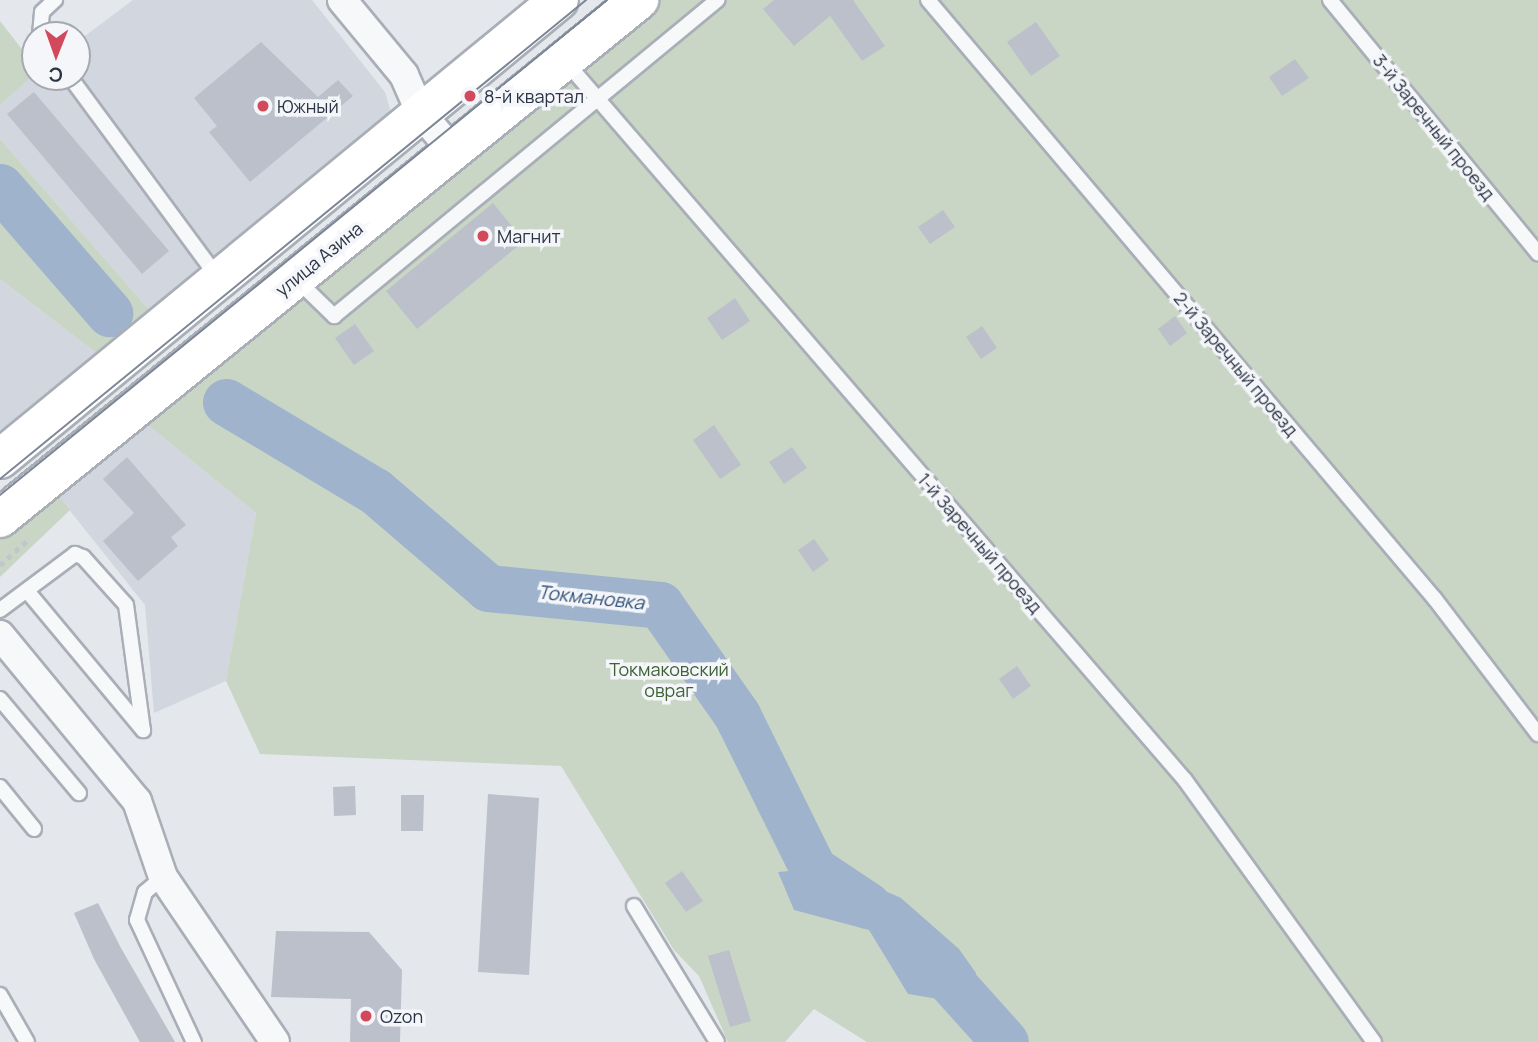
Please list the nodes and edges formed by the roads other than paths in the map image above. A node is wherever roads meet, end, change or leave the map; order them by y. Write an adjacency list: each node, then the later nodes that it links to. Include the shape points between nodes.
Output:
1 (55, 0): 8 (lane, via 42,12)
2 (342, 0): 12 (street, via 404,75)
3 (559, 0): 12 (main road)
4 (639, 0): 9 (main road, улица Азина)
5 (717, 0): 11 (lane)
6 (928, 0): 23 (lane, 2-й Заречный проезд, via 1435,599)
7 (1330, 0): 14 (lane, 3-й Заречный проезд)
8 (41, 21)
9 (565, 61): 11 (lane, 1-й Заречный проезд); 13 (main road, улица Азина)
10 (80, 91): 16 (lane)
11 (594, 100): 15 (lane, via 334,316); 34 (lane, 1-й Заречный проезд, via 1185,780)
12 (421, 114): 13 (street); 16 (main road)
13 (453, 151): 15 (main road, улица Азина)
14 (1538, 253)
15 (295, 278): 18 (main road, улица Азина)
16 (219, 279): 17 (main road)
17 (0, 459)
18 (0, 518)
19 (28, 592): 19 (lane, via 137,728 143,730 126,605 79,554); 20 (lane)
20 (0, 610)
21 (0, 635): 27 (street, via 136,801)
22 (0, 699): 25 (lane)
23 (1538, 734)
24 (0, 787): 26 (lane)
25 (79, 793)
26 (34, 829)
27 (163, 877): 31 (lane, via 145,892 137,920); 32 (street)
28 (634, 906): 33 (lane)
29 (0, 995): 30 (lane)
30 (27, 1042)
31 (194, 1042)
32 (275, 1042)
33 (717, 1042)
34 (1374, 1042)

